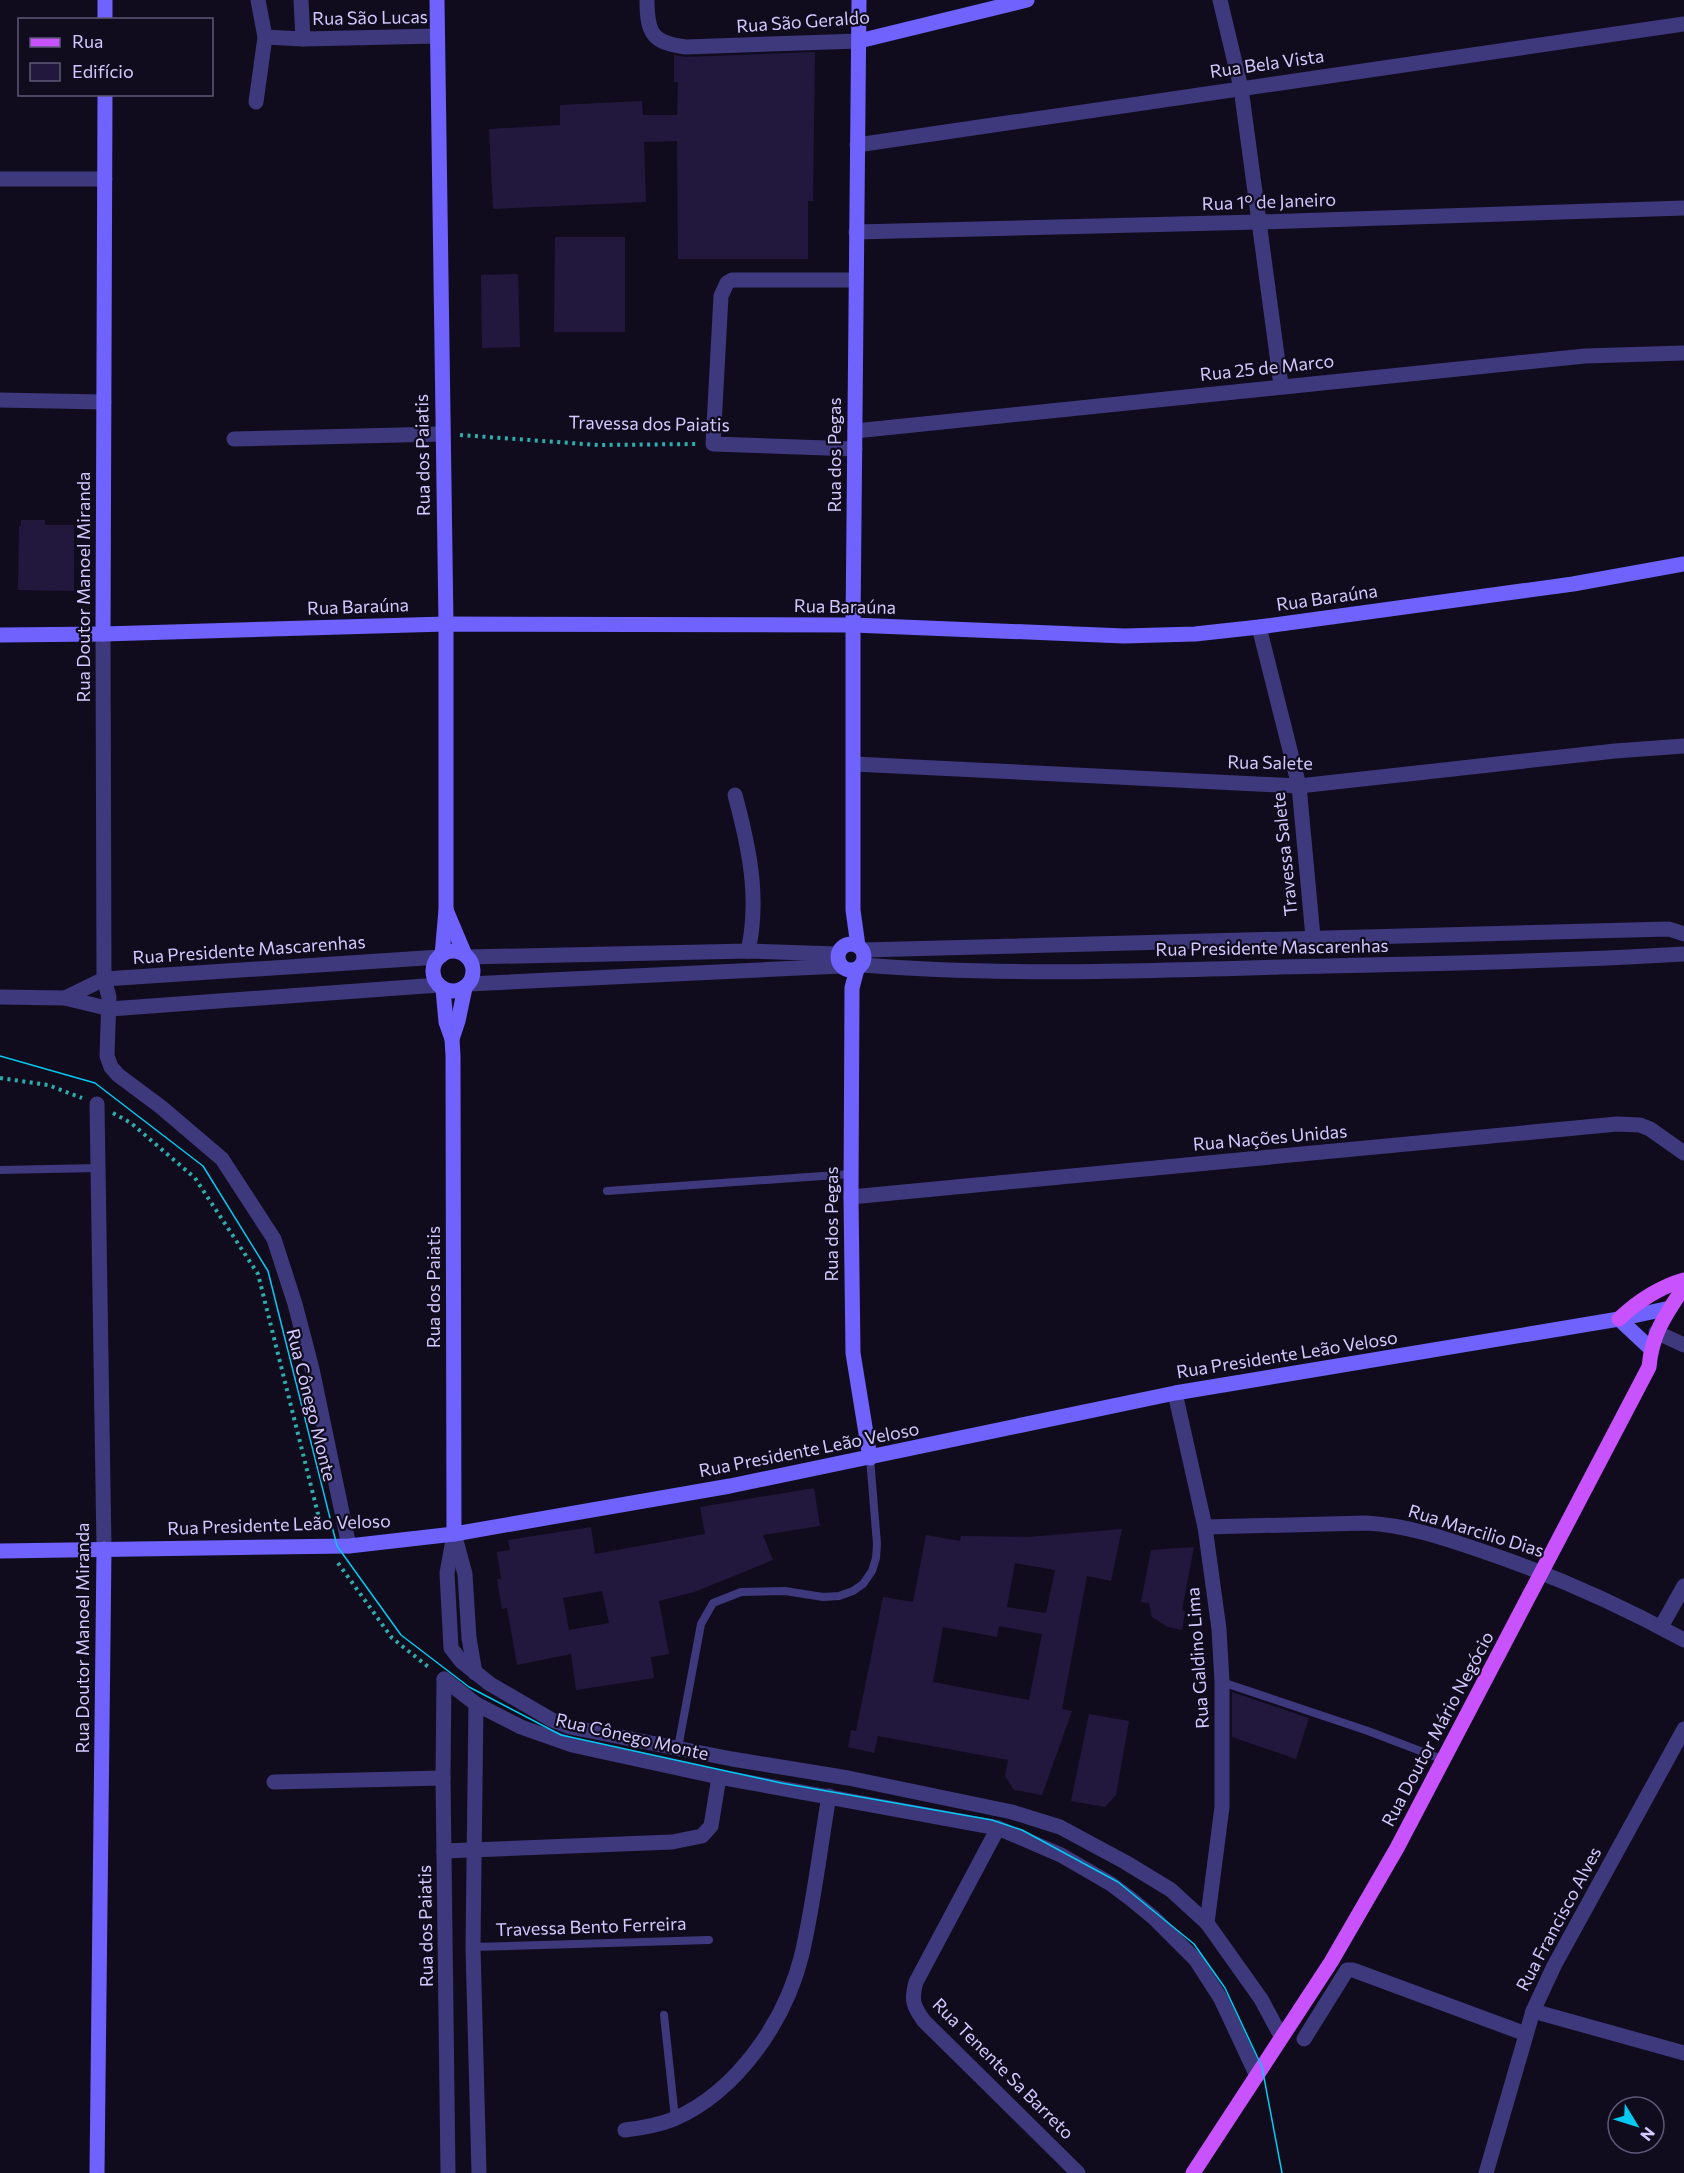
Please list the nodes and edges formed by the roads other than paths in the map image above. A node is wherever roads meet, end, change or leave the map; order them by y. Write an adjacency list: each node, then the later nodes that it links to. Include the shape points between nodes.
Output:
1 (105, 0): 9 (main road)
2 (258, 0): 12 (street)
3 (301, 0): 13 (street, Rua São Lucas)
4 (437, 0): 11 (main road, Rua dos Paiatis)
5 (647, 0): 14 (street, Rua São Geraldo, via 650,31 670,45)
6 (859, 0): 14 (main road, Rua dos Pegas)
7 (1027, 0): 14 (main road, Rua São Geraldo)
8 (1220, 0): 15 (street)
9 (105, 18)
10 (1684, 24): 15 (street, Rua Bela Vista)
11 (437, 36): 13 (street, Rua São Lucas); 30 (main road, Rua dos Paiatis)
12 (265, 37): 13 (street, Rua São Lucas); 17 (street)
13 (303, 39)
14 (859, 41): 18 (main road, Rua dos Pegas)
15 (1241, 88): 18 (street, Rua Bela Vista); 22 (street)
16 (105, 96): 20 (main road, Rua Doutor Manoel Miranda)
17 (256, 102)
18 (857, 145): 23 (main road, Rua dos Pegas)
19 (0, 178): 20 (street)
20 (105, 179): 28 (main road, Rua Doutor Manoel Miranda)
21 (1684, 208): 22 (street, Rua 1º de Janeiro)
22 (1259, 222): 23 (street, Rua 1º de Janeiro); 26 (street)
23 (856, 232): 24 (main road, Rua dos Pegas)
24 (855, 280): 29 (main road, Rua dos Pegas); 32 (street, Travessa dos Paiatis, via 727,283 721,296 713,444)
25 (1684, 353): 26 (street, Rua 25 de Marco, via 1585,356)
26 (1281, 385): 29 (street, Rua 25 de Marco)
27 (0, 400): 28 (street)
28 (104, 402): 37 (main road, Rua Doutor Manoel Miranda)
29 (855, 431): 32 (main road, Rua dos Pegas)
30 (442, 434): 31 (street); 34 (main road, Rua dos Paiatis)
31 (234, 439)
32 (855, 449): 35 (main road, Rua dos Pegas)
33 (1684, 564): 36 (main road, Rua Baraúna, via 1573,584)
34 (446, 624): 35 (main road, Rua Baraúna); 37 (main road, Rua Baraúna); 43 (main road, Rua dos Paiatis)
35 (853, 625): 36 (main road, Rua Baraúna, via 1124,636); 40 (main road, Rua dos Pegas)
36 (1259, 627): 41 (street, Travessa Salete)
37 (104, 634): 38 (main road, Rua Baraúna); 51 (street, Rua Doutor Manoel Miranda)
38 (0, 635)
39 (1684, 746): 41 (street, Rua Salete)
40 (854, 764): 41 (street, Rua Salete); 50 (main road, Rua dos Pegas)
41 (1299, 786): 45 (street, Travessa Salete)
42 (735, 795): 46 (street, via 752,872 753,927)
43 (446, 910): 48 (main road, Rua dos Paiatis); 49 (main road, Rua dos Paiatis)
44 (1684, 934): 45 (street, Rua Presidente Mascarenhas, via 1669,929)
45 (1313, 937): 50 (street, Rua Presidente Mascarenhas)
46 (748, 951): 49 (street, Rua Presidente Mascarenhas); 50 (street, Rua Presidente Mascarenhas)
47 (1684, 954): 50 (street, Rua Presidente Mascarenhas, via 1570,961 1122,971 914,969)
48 (441, 956): 49 (main road, via 453,951); 51 (street, Rua Presidente Mascarenhas); 53 (main road, via 433,971)
49 (466, 956): 52 (main road, via 473,970)
50 (851, 958): 52 (street, Rua Presidente Mascarenhas); 63 (main road, Rua dos Pegas)
51 (104, 979): 55 (street, Rua Presidente Mascarenhas); 56 (street, Rua Doutor Manoel Miranda)
52 (467, 986): 53 (main road, via 458,991); 57 (main road, Rua dos Paiatis)
53 (441, 987): 56 (street, Rua Presidente Mascarenhas); 57 (main road, Rua dos Paiatis)
54 (0, 997): 55 (street, Rua Presidente Mascarenhas)
55 (65, 998): 56 (street, Rua Presidente Mascarenhas)
56 (110, 1009): 58 (street, Rua Doutor Manoel Miranda, via 107,1056)
57 (452, 1039): 76 (main road, Rua dos Paiatis)
58 (118, 1075): 77 (street, Rua Cônego Monte, via 222,1159 274,1239 312,1369)
59 (97, 1104): 61 (street, Rua Doutor Manoel Miranda)
60 (1684, 1154): 65 (street, Rua Nações Unidas, via 1650,1129 1617,1125)
61 (98, 1168): 62 (lane); 78 (street, Rua Doutor Manoel Miranda)
62 (0, 1170)
63 (852, 1174): 64 (lane); 65 (main road, Rua dos Pegas)
64 (607, 1191)
65 (851, 1197): 74 (main road, Rua dos Pegas, via 853,1353)
66 (1684, 1280): 69 (main road, via 1669,1284 1635,1304)
67 (1684, 1287): 68 (main road, Rua Doutor Mário Negócio)
68 (1670, 1308): 69 (main road, Rua Presidente Leão Veloso); 70 (main road, Rua Doutor Mário Negócio)
69 (1619, 1319): 72 (main road); 73 (main road, Rua Presidente Leão Veloso)
70 (1656, 1332): 71 (street); 72 (main road, Rua Doutor Mário Negócio)
71 (1684, 1345)
72 (1651, 1348): 80 (main road, Rua Doutor Mário Negócio, via 1649,1366)
73 (1175, 1393): 74 (main road, Rua Presidente Leão Veloso); 75 (street, Rua Galdino Lima)
74 (870, 1458): 76 (main road, Rua Presidente Leão Veloso); 90 (lane, via 877,1544 872,1571 858,1587 839,1596 741,1592 713,1603 701,1624)
75 (1205, 1527): 80 (street, Rua Marcilio Dias, via 1387,1524 1438,1536); 87 (street, Rua Galdino Lima)
76 (454, 1534): 77 (main road, Rua Presidente Leão Veloso); 84 (street, Rua dos Paiatis, via 447,1573); 85 (street, Rua dos Paiatis, via 465,1574)
77 (350, 1546): 78 (main road, Rua Presidente Leão Veloso)
78 (104, 1549): 79 (main road, Rua Presidente Leão Veloso); 113 (main road, Rua Doutor Manoel Miranda)
79 (0, 1551)
80 (1542, 1571): 82 (street, Rua Marcilio Dias); 91 (main road, Rua Doutor Mário Negócio)
81 (1684, 1586): 82 (street)
82 (1661, 1627): 83 (street, Rua Marcilio Dias)
83 (1684, 1640)
84 (451, 1648): 85 (street, Rua Cônego Monte)
85 (475, 1673): 90 (street, Rua Cônego Monte, via 570,1727)
86 (444, 1679): 88 (street, Rua Cônego Monte); 93 (street, Rua dos Paiatis)
87 (1222, 1682): 91 (lane); 99 (street, Rua Galdino Lima, via 1221,1807)
88 (476, 1704): 92 (street, Rua Cônego Monte, via 521,1727 572,1745); 97 (street)
89 (1684, 1729): 104 (street, Rua Francisco Alves)
90 (678, 1748): 99 (street, Rua Cônego Monte, via 1033,1817 1060,1827 1171,1890)
91 (1444, 1760): 107 (main road, Rua Doutor Mário Negócio, via 1331,1962)
92 (719, 1777): 95 (street, Rua Cônego Monte); 97 (street, via 711,1826 702,1836 672,1842)
93 (443, 1778): 94 (street); 98 (street, Rua dos Paiatis)
94 (274, 1782)
95 (829, 1796): 96 (street, Rua Cônego Monte); 111 (street, via 802,1953 787,1996 761,2044 743,2066 720,2088)
96 (998, 1828): 110 (street, Rua Cônego Monte, via 1060,1855 1111,1884 1175,1938 1210,1979); 116 (street, Rua Tenente Sa Barreto, via 916,1982 914,2007)
97 (475, 1850): 98 (street); 101 (street)
98 (444, 1851): 103 (street, Rua dos Paiatis)
99 (1207, 1923): 107 (street, Rua Cônego Monte, via 1261,1999)
100 (710, 1940): 101 (lane, Travessa Bento Ferreira)
101 (473, 1947): 102 (street)
102 (474, 1978): 103 (street); 115 (street)
103 (446, 1979): 114 (street, Rua dos Paiatis)
104 (1533, 2011): 106 (street, Rua Francisco Alves); 109 (street)
105 (664, 2016): 111 (lane)
106 (1526, 2034): 108 (street, via 1347,1970); 118 (street, Rua Francisco Alves)
107 (1281, 2036): 110 (main road, Rua Doutor Mário Negócio)
108 (1304, 2039)
109 (1684, 2053)
110 (1257, 2076): 117 (main road, Rua Doutor Mário Negócio)
111 (675, 2118): 112 (street)
112 (625, 2130)
113 (97, 2173)
114 (448, 2173)
115 (479, 2173)
116 (1078, 2173)
117 (1193, 2173)
118 (1486, 2173)

